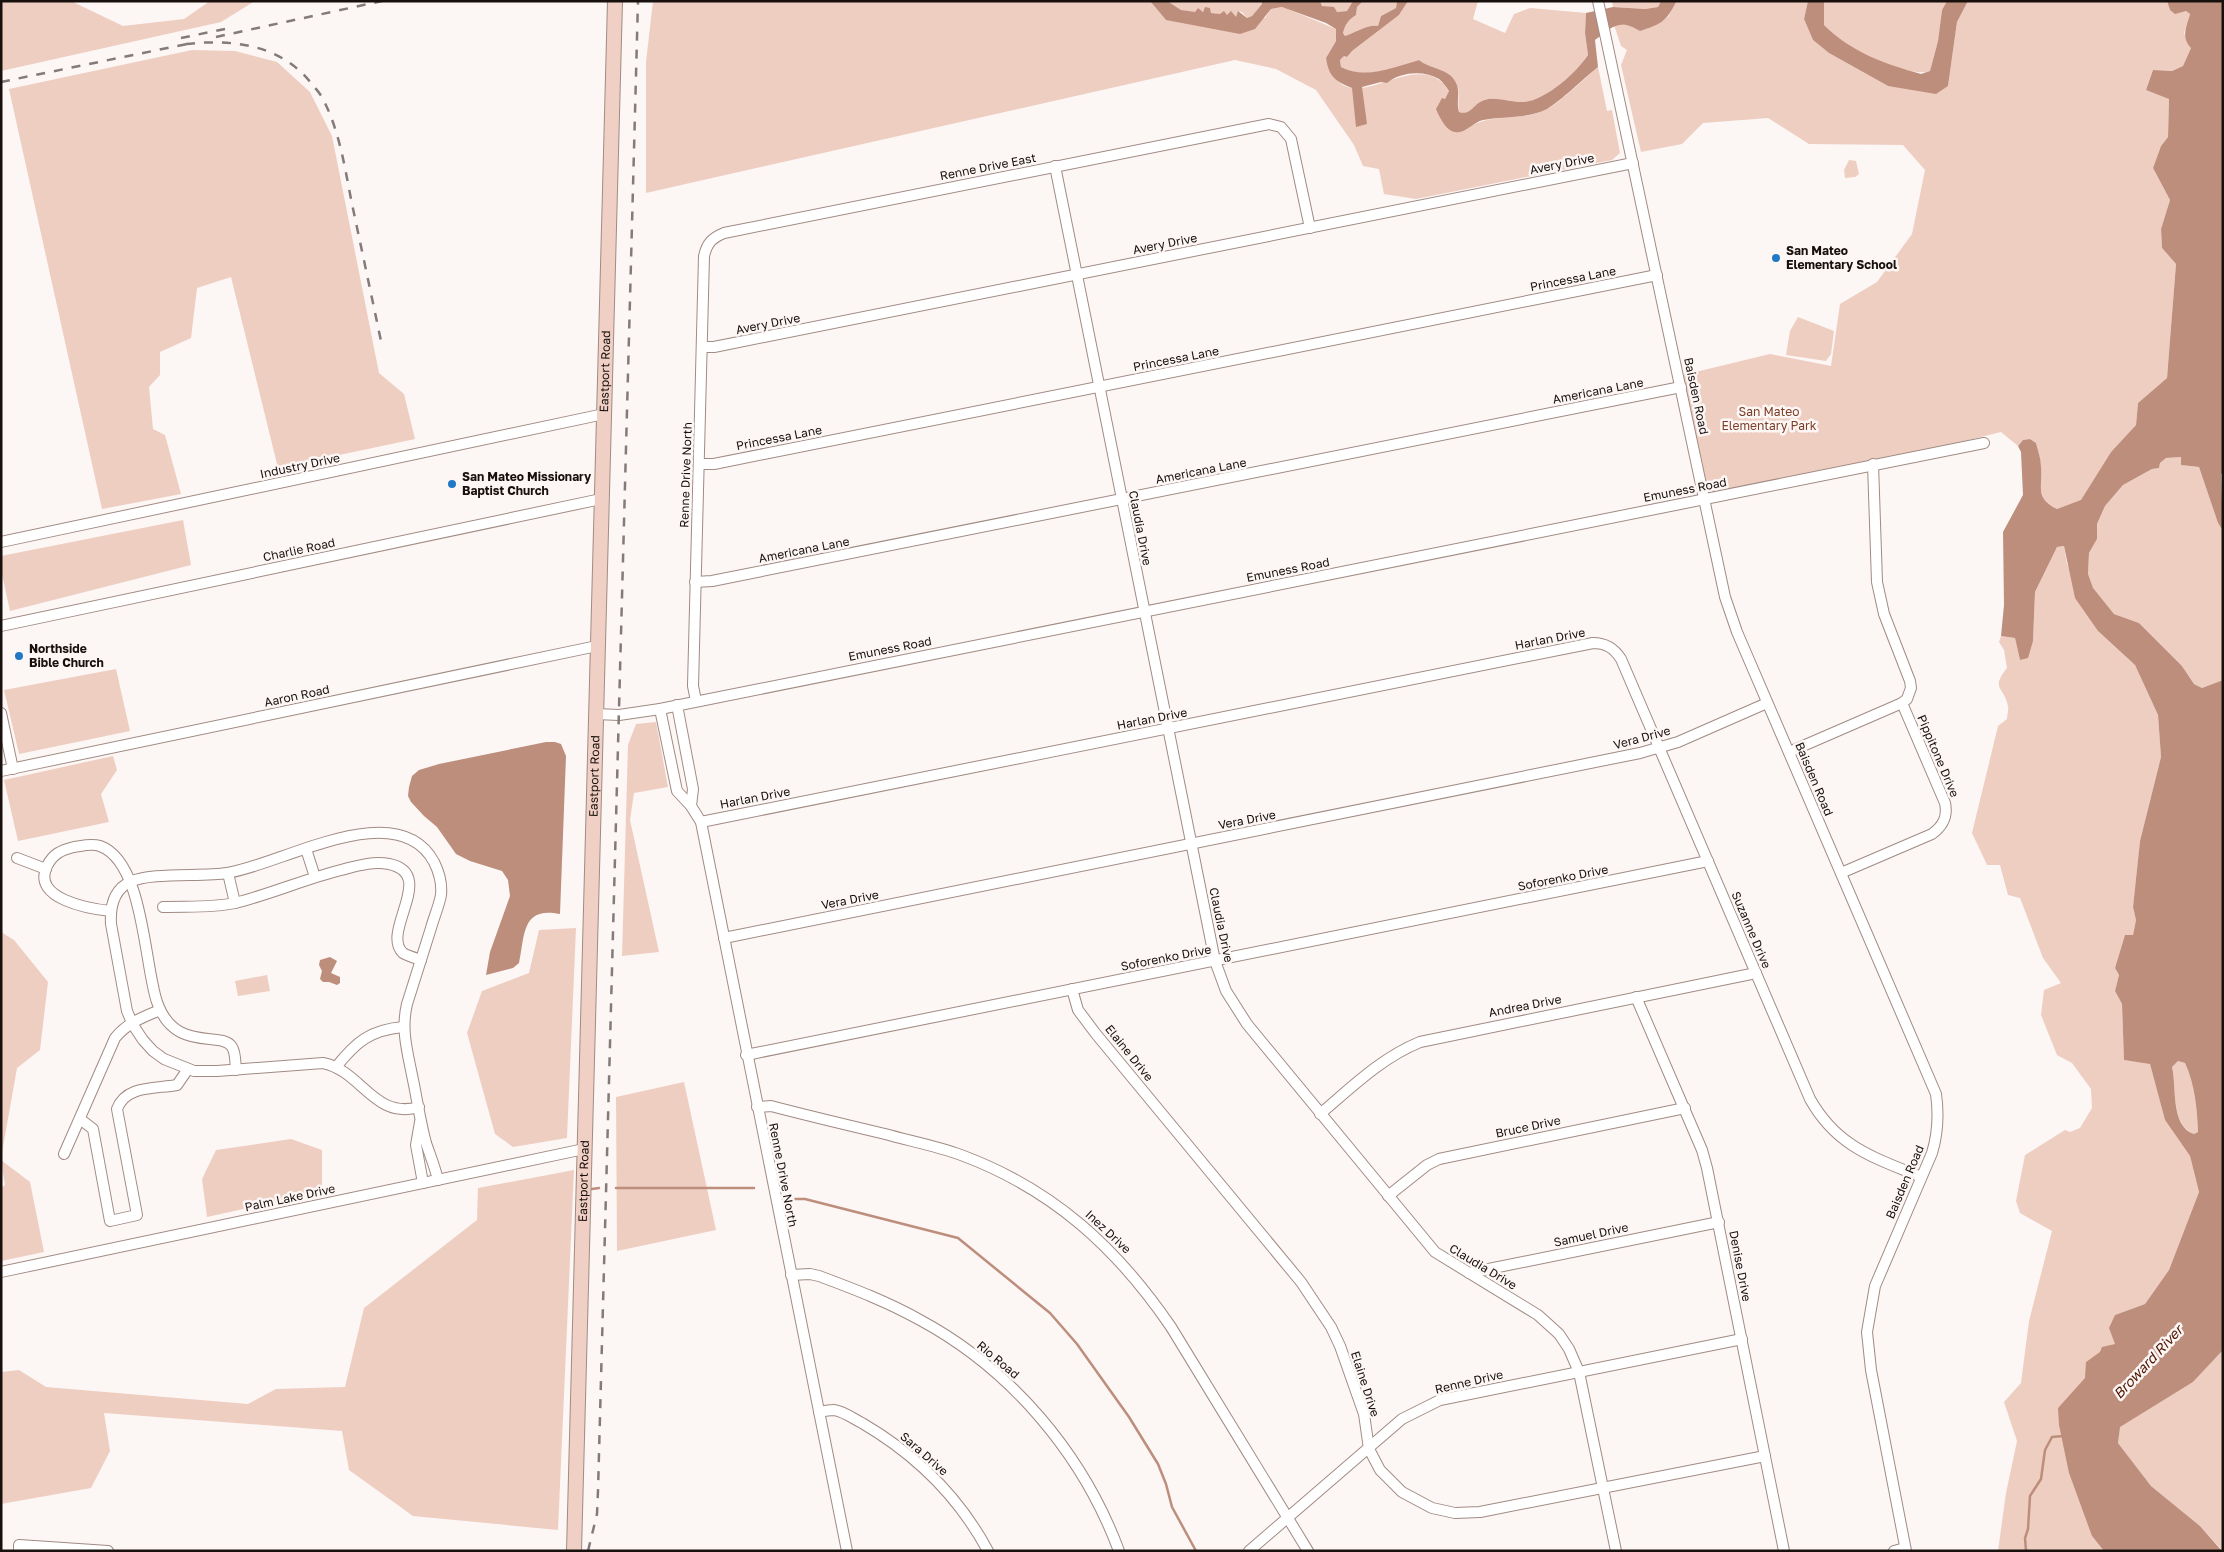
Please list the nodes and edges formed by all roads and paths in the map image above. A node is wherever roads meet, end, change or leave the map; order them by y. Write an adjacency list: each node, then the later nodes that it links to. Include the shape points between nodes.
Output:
1 (616, 1): 12 (street, Eastport Road)
2 (1599, 4): 3 (street, Baisden Road)
3 (1633, 163): 5 (street, Avery Drive); 8 (street, Baisden Road)
4 (1055, 166): 5 (street, Renne Drive East, via 1263,125 1282,127 1293,146); 6 (street, Renne Drive East, via 724,233 715,237); 7 (street, Claudia Drive)
5 (1310, 228): 7 (street, Avery Drive)
6 (706, 249): 9 (street, Renne Drive North)
7 (1077, 275): 9 (street, Avery Drive); 10 (street, Claudia Drive)
8 (1657, 275): 10 (street, Princessa Lane); 11 (street, Baisden Road)
9 (702, 347): 14 (street, Renne Drive North)
10 (1100, 387): 14 (street, Princessa Lane, via 714,464); 18 (street, Claudia Drive)
11 (1681, 387): 16 (street, Baisden Road); 18 (street, Americana Lane)
12 (604, 414): 17 (street, Eastport Road); 19 (street, Industry Drive)
13 (1984, 444): 15 (street, Emuness Road)
14 (699, 464): 20 (street, Renne Drive North)
15 (1873, 464): 16 (street, Emuness Road); 27 (street, via 1877,582 1884,614 1911,688)
16 (1704, 499): 21 (street, Emuness Road); 26 (street, Baisden Road, via 1725,597)
17 (602, 500): 22 (street, Charlie Road); 23 (street, Eastport Road)
18 (1122, 500): 20 (street, Americana Lane); 21 (street, Claudia Drive)
19 (1, 542)
20 (696, 582): 25 (street, Renne Drive North, via 693,686)
21 (1144, 611): 25 (street, Emuness Road); 32 (street, Claudia Drive)
22 (1, 626)
23 (597, 646): 31 (street, Eastport Road); 35 (street, Aaron Road)
24 (1609, 646): 32 (street, Harlan Drive, via 1593,643); 33 (street, Suzanne Drive, via 1621,659)
25 (696, 701): 28 (street, Emuness Road)
26 (1767, 703): 33 (street, Vera Drive); 34 (street, Baisden Road)
27 (1902, 704): 34 (street); 45 (street, Pippitone Drive, via 1945,803 1945,820 1932,834)
28 (677, 705): 29 (street, Emuness Road); 37 (street, via 693,789)
29 (660, 709): 31 (street, Emuness Road, via 620,715); 37 (street, Renne Drive North, via 677,792)
30 (1, 713): 35 (street)
31 (596, 714): 70 (street, Eastport Road)
32 (1168, 728): 38 (street, Harlan Drive); 39 (street, Claudia Drive)
33 (1659, 749): 39 (street, Vera Drive); 42 (street, Suzanne Drive)
34 (1789, 752): 45 (street, Baisden Road)
35 (13, 769): 36 (street, Aaron Road)
36 (1, 771)
37 (691, 806): 38 (street, Renne Drive North)
38 (700, 822): 51 (street, Renne Drive North)
39 (1191, 844): 51 (street, Vera Drive); 53 (street, Claudia Drive)
40 (306, 848): 44 (street); 46 (street); 52 (street, via 350,836 374,834 403,836 421,846 438,870 441,896)
41 (17, 858): 43 (street)
42 (1708, 861): 53 (street, Soforenko Drive); 54 (street, Suzanne Drive)
43 (46, 869): 47 (street, via 50,859 63,850 89,844 108,851); 50 (street, via 46,883 55,894 81,907)
44 (228, 873): 47 (street, via 143,878); 48 (street)
45 (1841, 873): 72 (street, Baisden Road, via 1936,1094 1936,1139)
46 (315, 877): 48 (street); 52 (street, via 379,862 400,869 410,888 398,931 398,944 404,954)
47 (130, 882): 50 (street, via 116,893); 57 (street)
48 (235, 903): 49 (street)
49 (163, 907)
50 (110, 911): 58 (street)
51 (724, 938): 60 (street, Renne Drive North)
52 (421, 960): 59 (street)
53 (1215, 961): 55 (street, Soforenko Drive); 67 (street, Claudia Drive, via 1234,1006)
54 (1756, 973): 56 (street, Andrea Drive); 72 (street, Suzanne Drive, via 1810,1099 1828,1126 1851,1145)
55 (1072, 990): 60 (street, Soforenko Drive); 83 (street, Elaine Drive, via 1078,1010 1301,1282 1331,1327 1355,1384)
56 (1636, 997): 66 (street, Denise Drive); 67 (street, Andrea Drive, via 1420,1042 1383,1061)
57 (160, 1010): 58 (street); 63 (street, via 170,1025 188,1036 230,1044)
58 (132, 1022): 62 (street, via 153,1051); 68 (street, via 115,1038)
59 (403, 1027): 61 (street, via 375,1032 350,1050); 64 (street)
60 (746, 1055): 65 (street, Renne Drive North)
61 (336, 1067): 63 (street, via 323,1063); 64 (street, via 392,1108)
62 (188, 1068): 63 (street); 68 (street, via 177,1085 135,1091 126,1095 117,1109 137,1215 110,1220 93,1129)
63 (236, 1070)
64 (419, 1107): 69 (street)
65 (757, 1107): 79 (street, Renne Drive North); 86 (street, Inez Drive, via 771,1106 961,1155 1018,1181 1076,1220 1127,1267 1151,1298)
66 (1685, 1108): 75 (street, Bruce Drive, via 1439,1159); 76 (street, Denise Drive, via 1702,1150)
67 (1320, 1114): 75 (street, Claudia Drive)
68 (80, 1119): 71 (street)
69 (421, 1119): 73 (street, via 431,1133); 74 (street, via 416,1145)
70 (584, 1149): 73 (street, Palm Lake Drive); 90 (street, Eastport Road)
71 (64, 1154)
72 (1922, 1177): 87 (street, Baisden Road, via 1875,1286 1867,1332 1871,1370)
73 (438, 1180): 74 (street, Palm Lake Drive)
74 (422, 1183): 77 (street, Palm Lake Drive)
75 (1388, 1196): 78 (street, Claudia Drive, via 1435,1252)
76 (1719, 1222): 78 (street, Samuel Drive); 80 (street, Denise Drive)
77 (1, 1272)
78 (1469, 1273): 81 (street, Claudia Drive, via 1548,1323 1569,1349)
79 (791, 1275): 82 (street, Renne Drive North); 93 (street, Rio Road, via 819,1276 874,1297 953,1340 997,1375 1019,1394 1068,1454 1100,1508)
80 (1742, 1339): 81 (street, Renne Drive); 84 (street, Denise Drive)
81 (1579, 1372): 83 (street, Renne Drive, via 1440,1400 1402,1419); 85 (street, Claudia Drive)
82 (819, 1412): 91 (street, Renne Drive North); 92 (street, Sara Drive, via 835,1410 881,1434 903,1450 944,1489)
83 (1369, 1449): 85 (street, Elaine Drive, via 1380,1470 1402,1492 1432,1508 1455,1513 1480,1512); 86 (street, Renne Drive)
84 (1766, 1456): 85 (street, Elaine Drive); 97 (street, Denise Drive)
85 (1603, 1488): 96 (street, Claudia Drive)
86 (1288, 1519): 94 (street, Renne Drive); 95 (street, Inez Drive)
87 (1906, 1550): 98 (street)
88 (19, 1551): 89 (street, via 20,1545)
89 (108, 1551)
90 (574, 1551)
91 (846, 1551)
92 (988, 1551)
93 (1119, 1551)
94 (1249, 1551)
95 (1308, 1551)
96 (1616, 1551)
97 (1784, 1551)
98 (1894, 1551)

